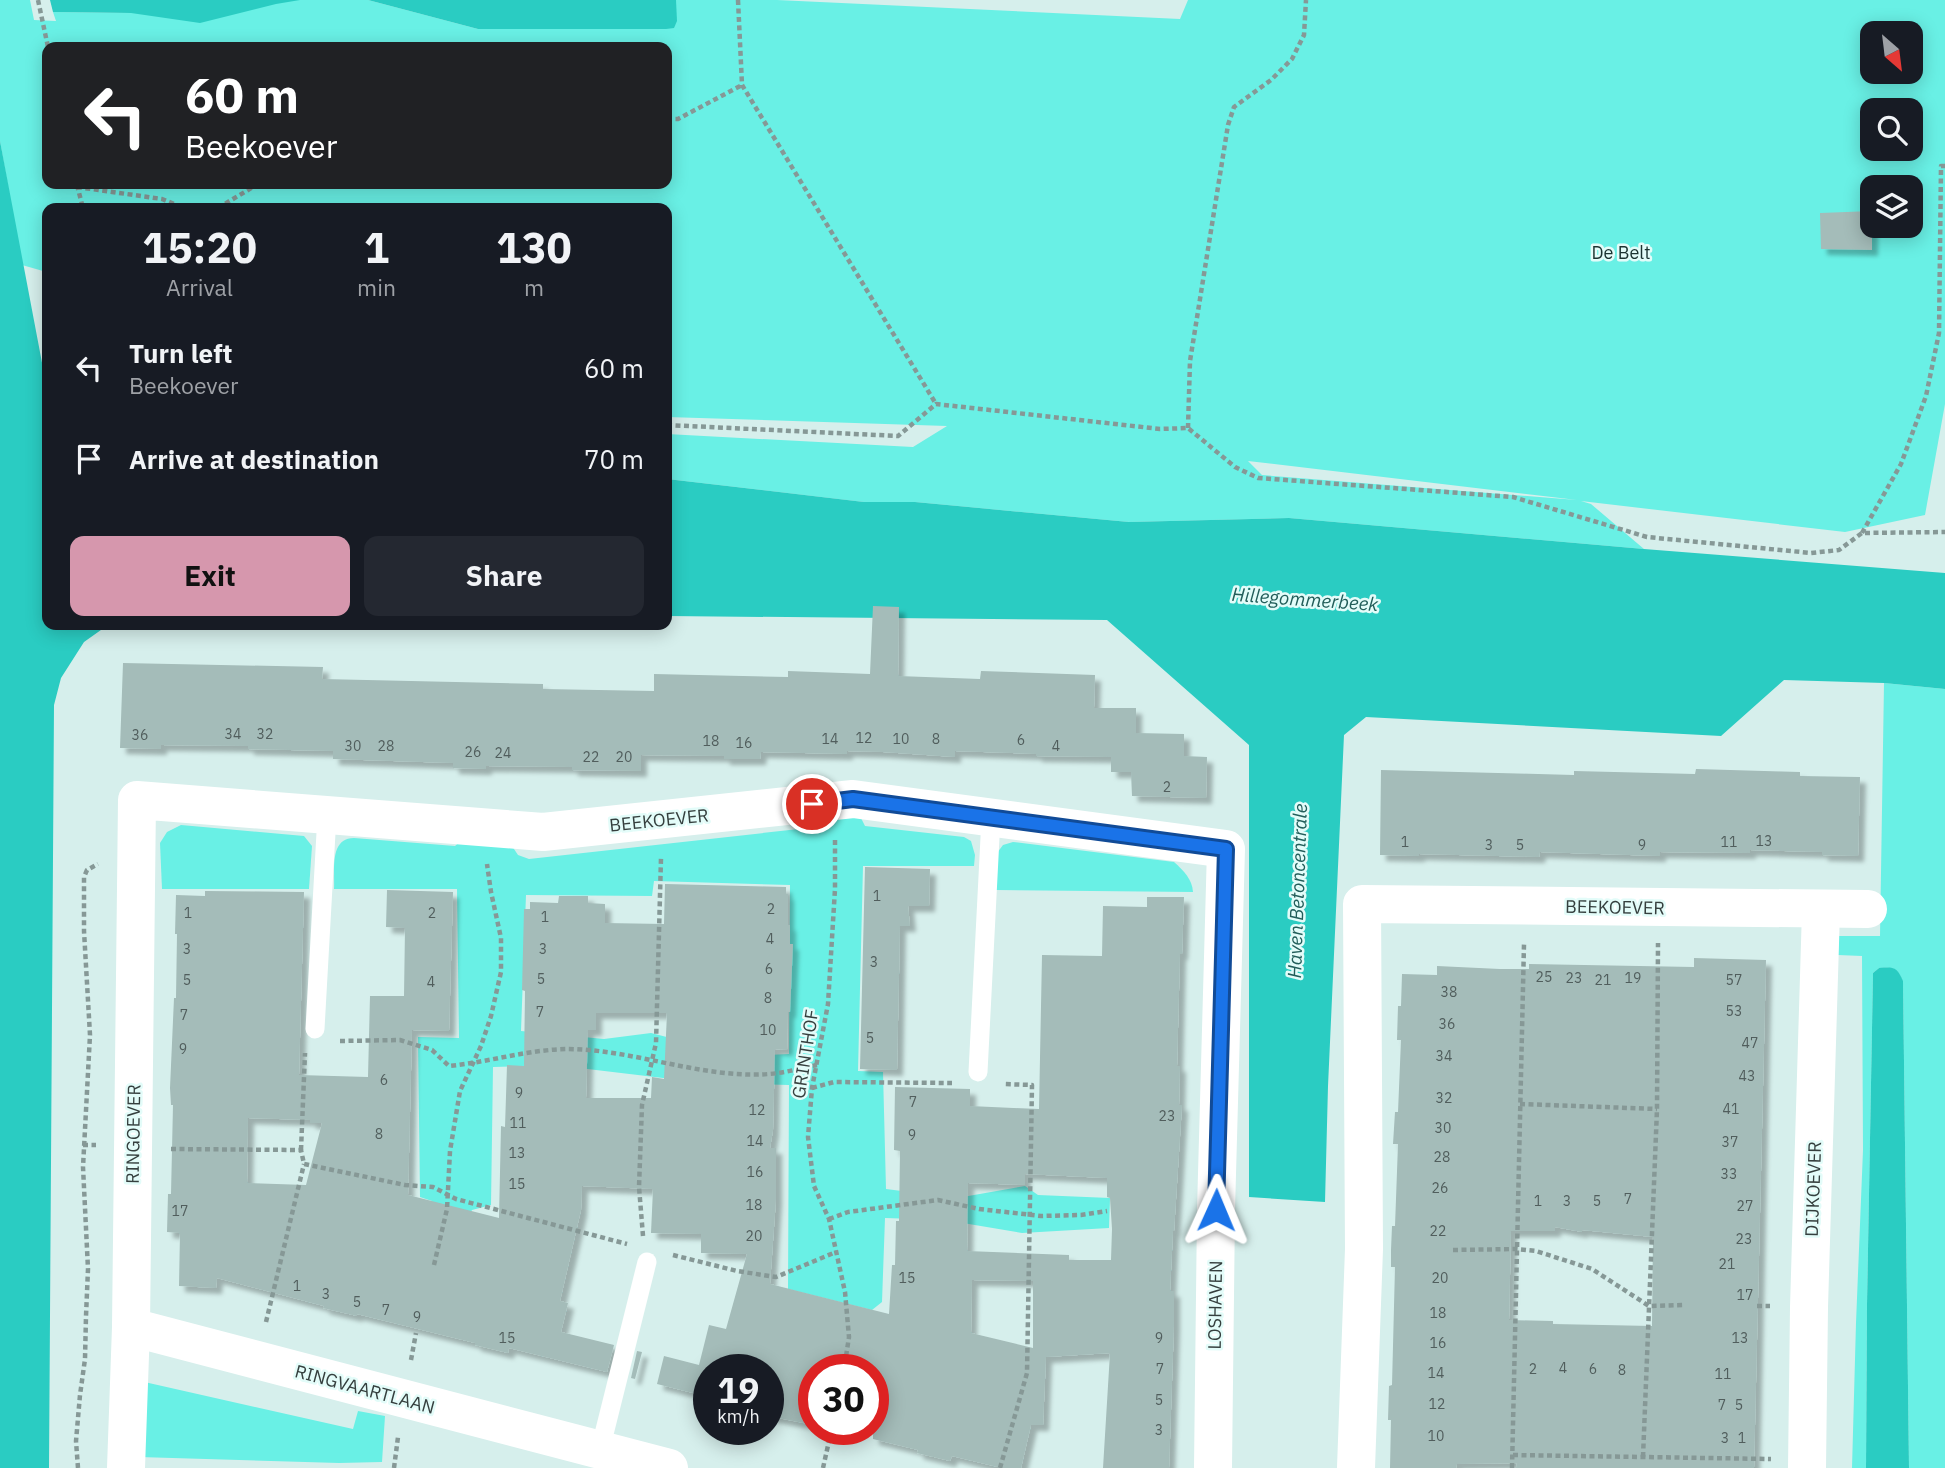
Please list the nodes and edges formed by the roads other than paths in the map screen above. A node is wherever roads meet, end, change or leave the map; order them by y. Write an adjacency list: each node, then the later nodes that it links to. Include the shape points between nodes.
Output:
1 (137, 800): 2 (street, BEEKOEVER); 10 (street, RINGOEVER)
2 (327, 815): 3 (street, BEEKOEVER, via 543,832 853,799); 7 (lane)
3 (991, 818): 4 (street, BEEKOEVER); 8 (lane)
4 (1226, 849): 15 (street, LOSHAVEN)
5 (1868, 909): 6 (street, BEEKOEVER)
6 (1821, 910): 12 (street, DIJKOEVER); 16 (street, BEEKOEVER, via 1362,904 1364,1249)
7 (316, 1037)
8 (978, 1080)
9 (645, 1255): 11 (lane)
10 (131, 1327): 11 (street, RINGVAARTLAAN); 13 (street, RINGOEVER)
11 (600, 1450): 14 (street, RINGVAARTLAAN)
12 (1808, 1464)
13 (126, 1468)
14 (668, 1468)
15 (1213, 1468)
16 (1356, 1468)

